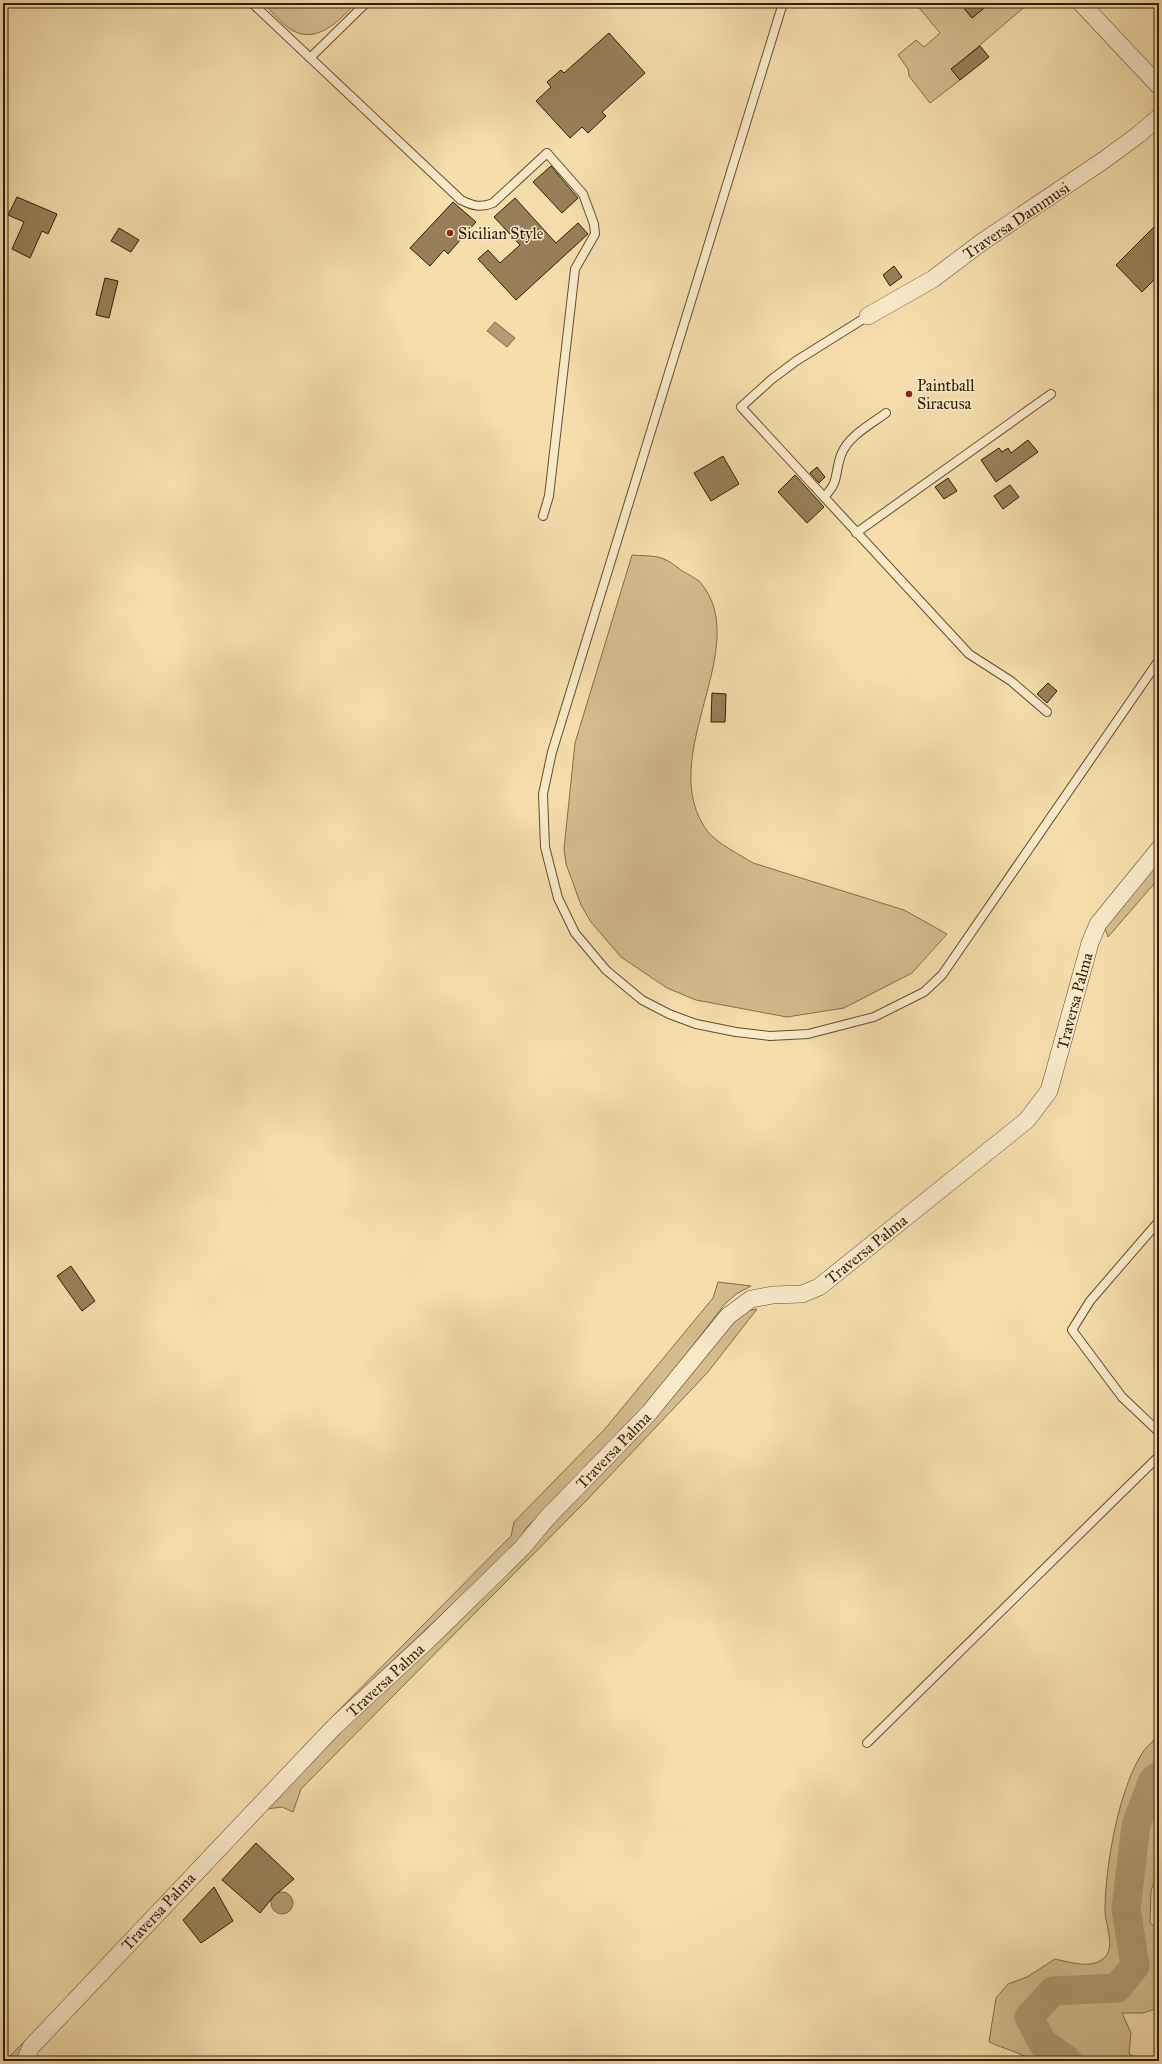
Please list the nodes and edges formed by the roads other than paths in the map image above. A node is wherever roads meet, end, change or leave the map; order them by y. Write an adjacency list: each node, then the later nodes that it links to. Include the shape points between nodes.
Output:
1 (252, 3): 5 (lane)
2 (366, 3): 5 (lane)
3 (783, 3): 14 (lane, via 552,752 543,794 545,847 558,898 575,933 606,970 642,1000 696,1024 770,1036 808,1034 874,1018 924,992 942,975)
4 (1081, 3): 6 (street)
5 (310, 58): 12 (lane, via 472,206 484,207 493,203 547,153 583,194 594,224 594,234 575,269 549,496)
6 (1159, 86)
7 (1159, 117): 8 (street, Traversa Dammusi, via 1104,160 982,242 933,279)
8 (868, 316): 11 (lane, via 796,361 741,407)
9 (1051, 394): 13 (lane)
10 (886, 413): 11 (lane, via 847,444 840,455 835,483)
11 (824, 497): 13 (lane)
12 (544, 516)
13 (856, 533): 15 (lane, via 969,654 1011,681)
14 (1159, 660)
15 (1048, 712)
16 (1159, 849): 21 (street, Traversa Palma, via 1098,924 1090,943 1049,1091 1027,1120 819,1287 802,1294 751,1299 728,1316 649,1413 547,1518 522,1548 334,1727 31,2047)
17 (1159, 1221): 18 (lane, via 1090,1301 1072,1330 1122,1397)
18 (1159, 1432)
19 (1159, 1456): 20 (lane)
20 (868, 1743)
21 (25, 2061)

